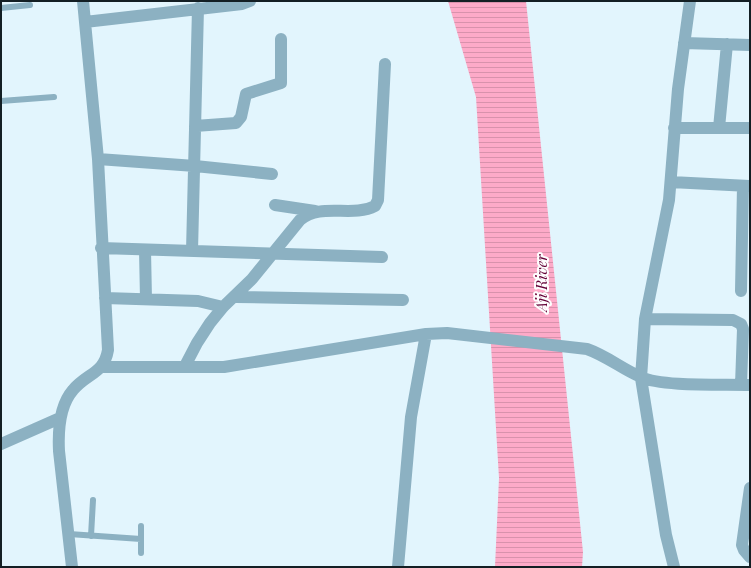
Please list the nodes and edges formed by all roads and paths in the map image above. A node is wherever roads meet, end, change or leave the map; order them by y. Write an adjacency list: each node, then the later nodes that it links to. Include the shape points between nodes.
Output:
1 (84, 1): 7 (street)
2 (250, 1): 6 (street)
3 (690, 1): 9 (street)
4 (30, 5): 5 (lane)
5 (1, 8)
6 (198, 8): 7 (street); 15 (street)
7 (85, 22): 19 (street)
8 (281, 39): 15 (street, via 281,83 246,94 241,117 236,123)
9 (684, 43): 10 (street); 16 (street)
10 (727, 44): 11 (street); 17 (street)
11 (750, 45)
12 (385, 64): 25 (street, via 378,200 375,206 366,209)
13 (54, 97): 14 (lane)
14 (1, 101)
15 (195, 126): 20 (street)
16 (674, 128): 17 (street); 22 (street)
17 (719, 128): 18 (street)
18 (750, 128)
19 (98, 159): 20 (street); 26 (street)
20 (194, 166): 21 (street); 28 (street)
21 (272, 174)
22 (671, 182): 23 (street); 37 (street)
23 (746, 186): 31 (street)
24 (275, 205): 25 (street)
25 (316, 211): 29 (street, via 306,214)
26 (101, 248): 27 (street); 33 (street)
27 (145, 250): 28 (street); 34 (street)
28 (192, 251): 29 (street)
29 (272, 254): 30 (street); 32 (street)
30 (382, 257)
31 (742, 291)
32 (236, 297): 35 (street); 36 (street)
33 (105, 298): 34 (street); 40 (street, via 108,350)
34 (146, 299): 36 (street, via 198,301)
35 (403, 300)
36 (223, 307): 39 (street, via 197,343)
37 (645, 319): 41 (street); 42 (street, via 732,320 741,324)
38 (426, 334): 39 (street, via 224,367); 41 (street, via 465,334 587,349 603,354); 54 (street, via 411,417)
39 (185, 366): 40 (street)
40 (103, 367): 43 (street, via 72,390)
41 (641, 378): 42 (street, via 659,382); 55 (street, via 666,535)
42 (745, 385)
43 (60, 418): 44 (street); 48 (street, via 59,452)
44 (1, 444)
45 (750, 488): 52 (street, via 742,545)
46 (93, 500): 49 (lane)
47 (142, 526): 50 (lane)
48 (69, 534): 49 (lane); 53 (street)
49 (91, 536): 50 (lane)
50 (141, 539): 51 (lane)
51 (141, 553)
52 (750, 557)
53 (72, 567)
54 (398, 567)
55 (674, 567)

